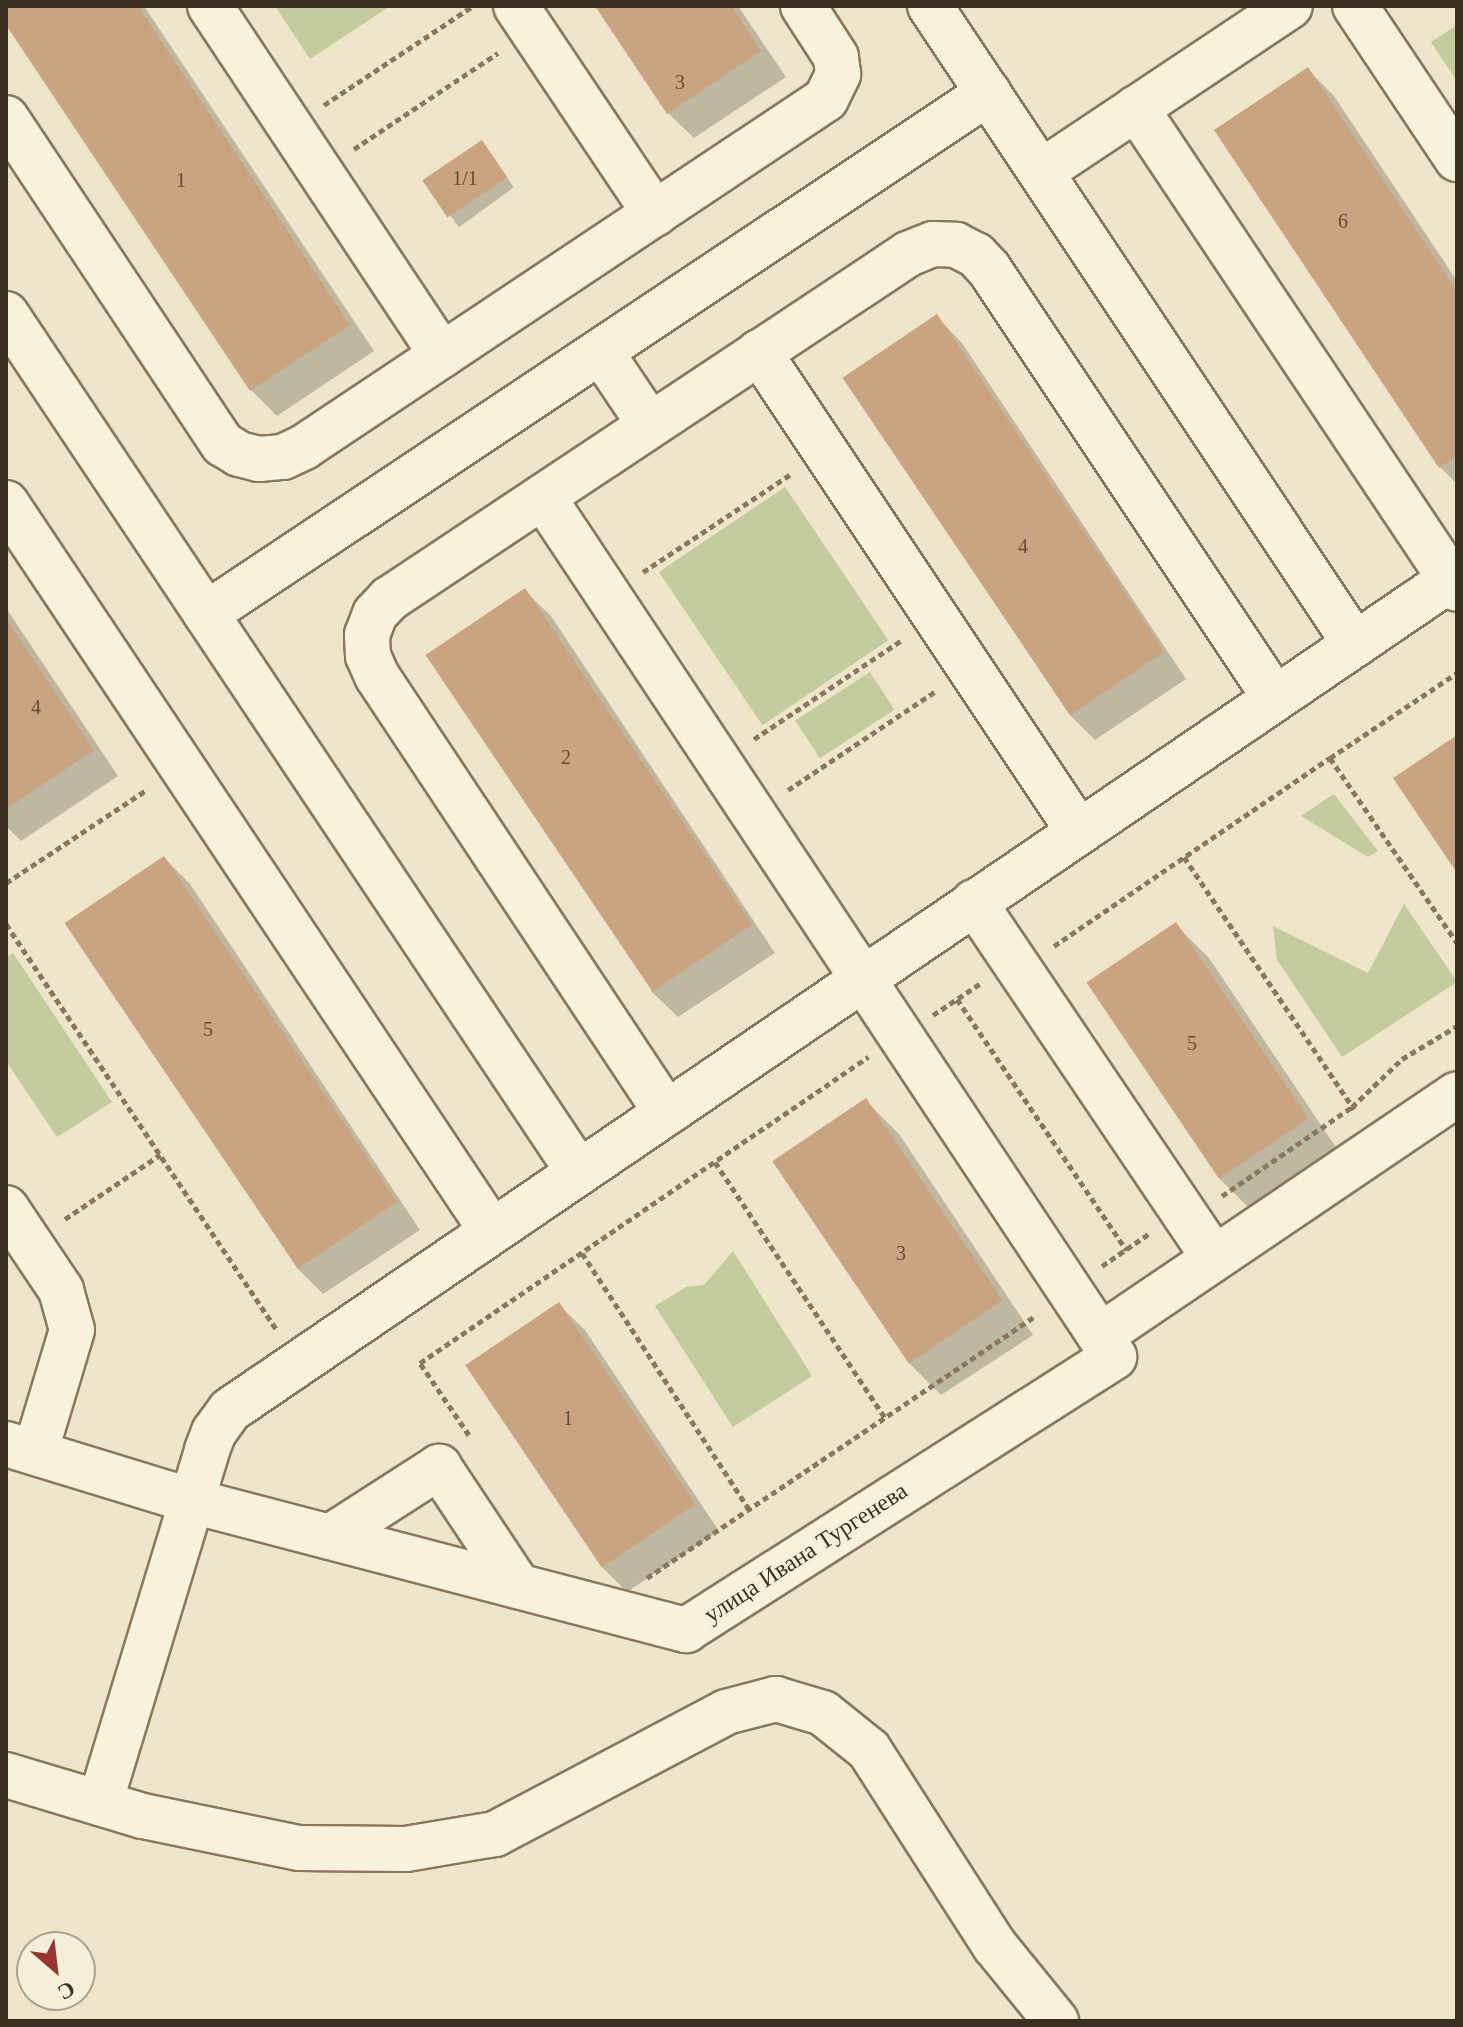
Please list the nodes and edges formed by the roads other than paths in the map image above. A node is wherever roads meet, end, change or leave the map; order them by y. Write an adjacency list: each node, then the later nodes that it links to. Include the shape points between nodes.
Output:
1 (210, 6): 16 (street)
2 (803, 6): 12 (street, via 836,57 838,74 826,99)
3 (930, 6): 7 (street)
4 (1290, 6): 8 (street)
5 (1355, 6): 10 (street)
6 (524, 18): 12 (street)
7 (988, 93): 11 (street); 14 (street)
8 (1136, 108): 11 (street); 20 (street)
9 (6, 118): 16 (street, via 223,444 239,454 283,457 304,447)
10 (1457, 159)
11 (1041, 172): 22 (street)
12 (655, 214): 16 (street)
13 (6, 314): 21 (street)
14 (601, 352): 17 (street); 21 (street)
15 (759, 352): 17 (street); 23 (street, via 908,254 933,244 956,245 976,255); 24 (street)
16 (442, 355)
17 (650, 425): 18 (street)
18 (543, 497): 26 (street); 28 (street, via 389,599 375,614 367,635 368,656)
19 (6, 503): 31 (street)
20 (1455, 581): 22 (street)
21 (206, 614): 29 (street)
22 (1355, 644): 23 (street)
23 (1275, 698): 24 (street)
24 (1079, 832): 25 (street)
25 (974, 902): 26 (street); 32 (street)
26 (863, 978): 28 (street); 33 (street)
27 (1457, 1094): 32 (street, улица Ивана Тургенева)
28 (666, 1112): 29 (street)
29 (578, 1171): 31 (street)
30 (18, 1225): 34 (street, via 61,1290 72,1330)
31 (491, 1230): 35 (street, via 241,1400 222,1420 207,1450)
32 (1214, 1258): 33 (street, улица Ивана Тургенева)
33 (1107, 1346): 37 (street, улица Ивана Тургенева, via 686,1630)
34 (20, 1448): 35 (street, улица Ивана Тургенева)
35 (192, 1501): 36 (street, улица Ивана Тургенева); 39 (street)
36 (330, 1537): 37 (street, улица Ивана Тургенева); 37 (street, via 439,1467)
37 (518, 1586)
38 (6, 1775): 39 (street)
39 (100, 1803): 40 (street, via 299,1848 406,1849 495,1834 713,1718 776,1699 823,1713 869,1750 995,1946)
40 (1056, 2021)

